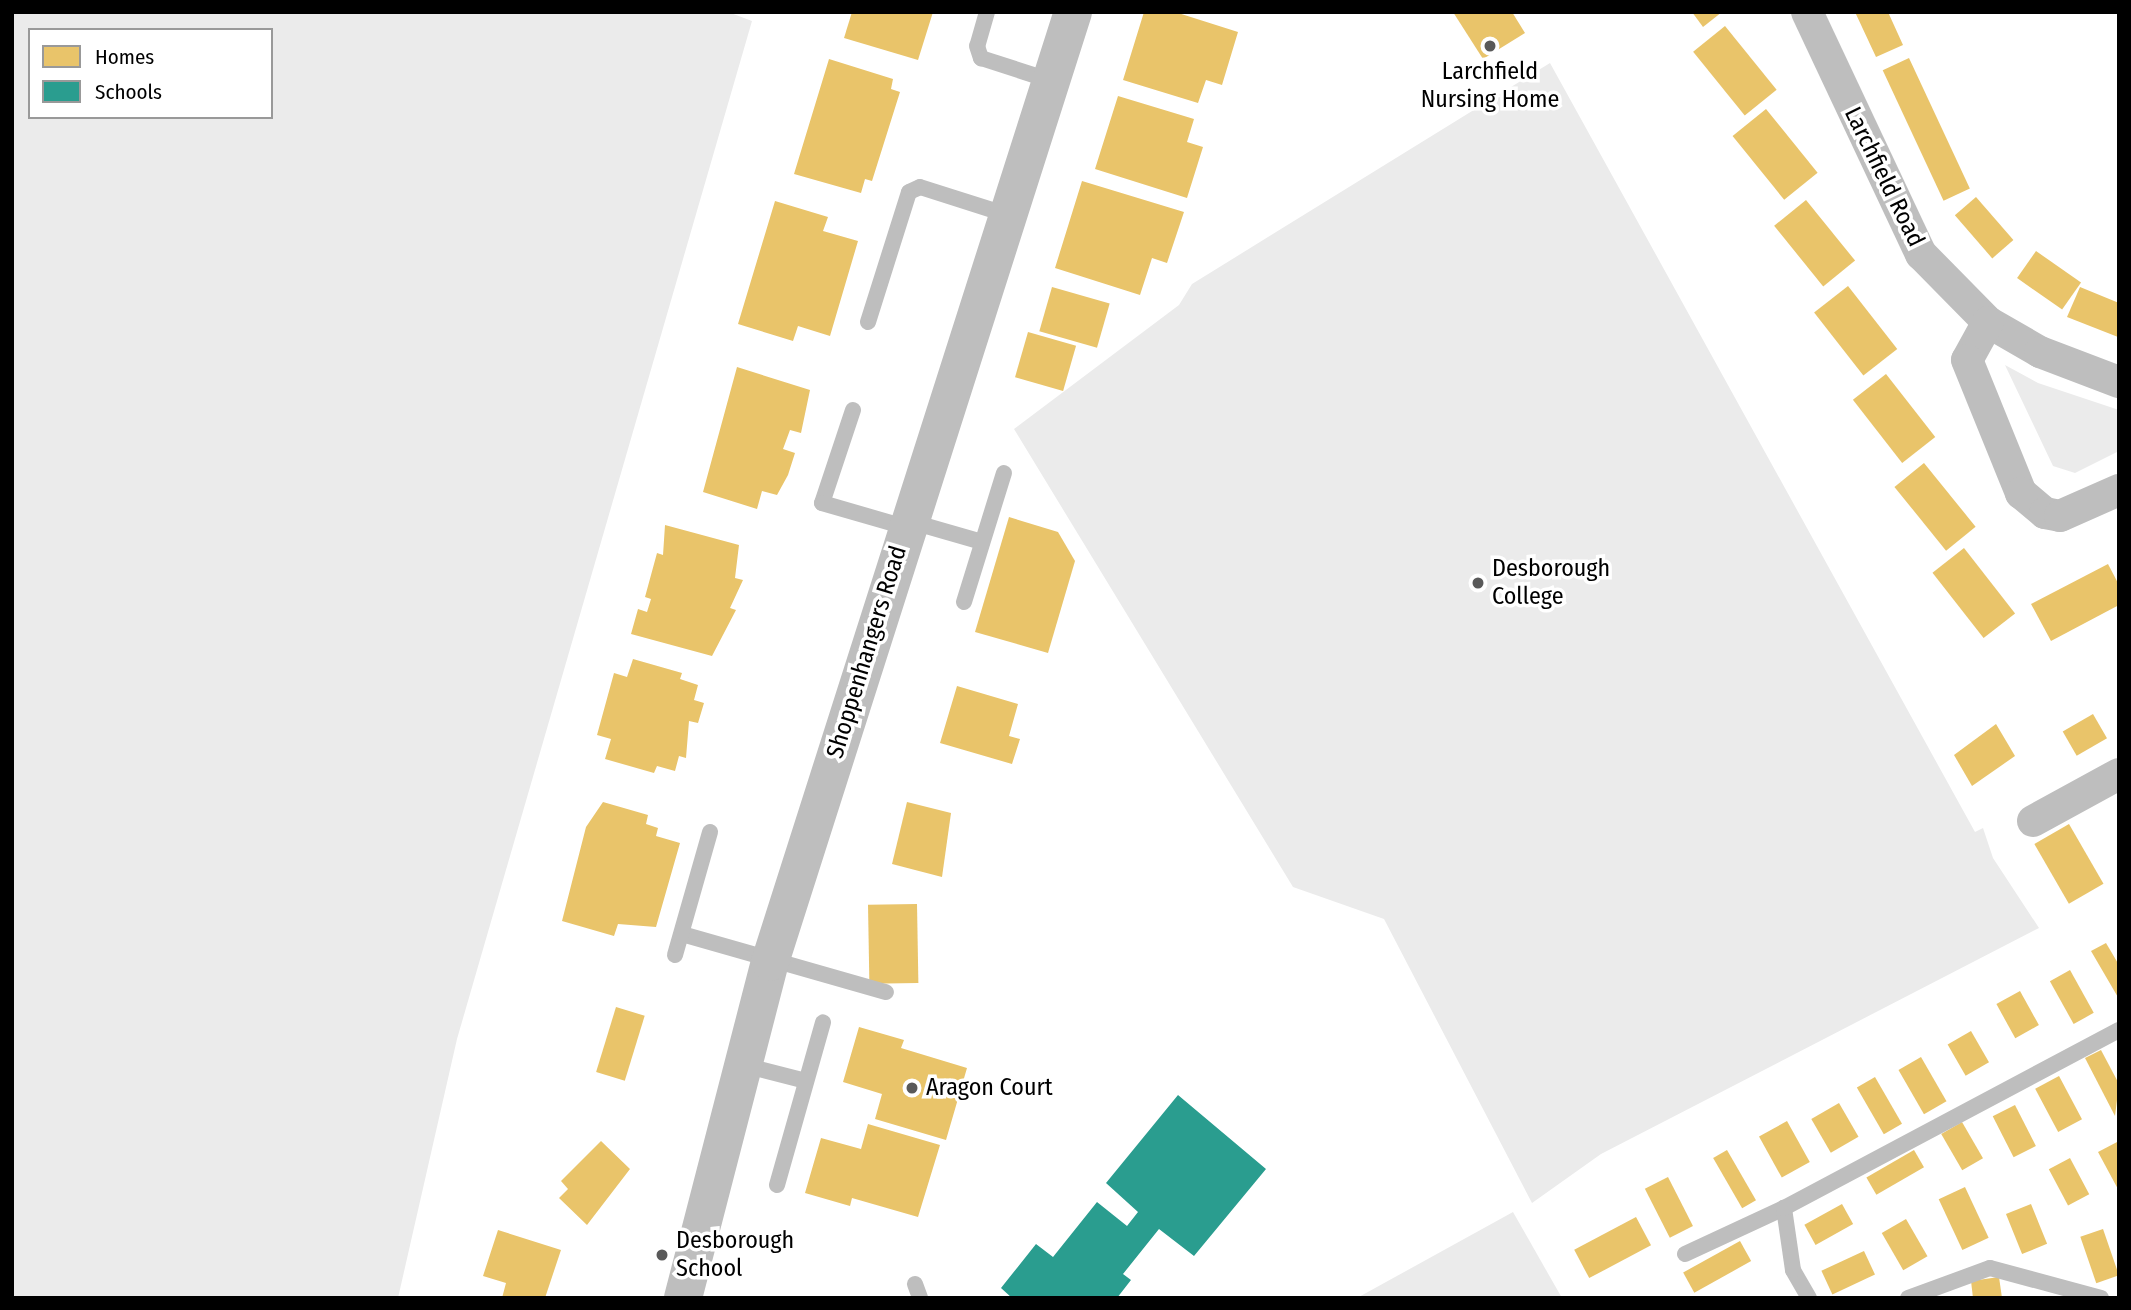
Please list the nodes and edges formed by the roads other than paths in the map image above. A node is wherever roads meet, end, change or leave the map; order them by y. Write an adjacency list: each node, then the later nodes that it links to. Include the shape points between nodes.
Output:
1 (987, 12): 4 (lane, via 977,46 981,58)
2 (1073, 12): 4 (street, Shoppenhangers Road)
3 (1807, 12): 7 (street, Larchfield Road, via 1921,254)
4 (1052, 81): 5 (street, Shoppenhangers Road)
5 (1011, 216): 6 (lane, via 920,187 909,192); 12 (street, Shoppenhangers Road)
6 (867, 322)
7 (1989, 322): 8 (street, Larchfield Road, via 2040,352); 11 (street, via 1967,360 2021,493 2045,513 2060,516)
8 (2119, 382)
9 (853, 410): 12 (lane, via 822,503)
10 (1004, 473): 13 (lane)
11 (2119, 490)
12 (906, 524): 13 (lane); 20 (street, Shoppenhangers Road)
13 (982, 542): 14 (lane)
14 (964, 602)
15 (2119, 774): 16 (street)
16 (2033, 821)
17 (710, 832): 18 (lane)
18 (682, 934): 19 (lane); 20 (lane)
19 (676, 955)
20 (771, 962): 21 (lane); 24 (street, Shoppenhangers Road)
21 (886, 992)
22 (823, 1022): 25 (lane)
23 (2119, 1030): 27 (lane)
24 (744, 1065): 25 (lane); 30 (street, Shoppenhangers Road)
25 (806, 1081): 26 (lane)
26 (777, 1185)
27 (1784, 1208): 28 (lane); 31 (lane, via 1793,1270)
28 (1685, 1254)
29 (2119, 1297): 33 (lane)
30 (683, 1298)
31 (1809, 1298)
32 (1908, 1298): 33 (lane, via 1990,1268)
33 (2101, 1298)

